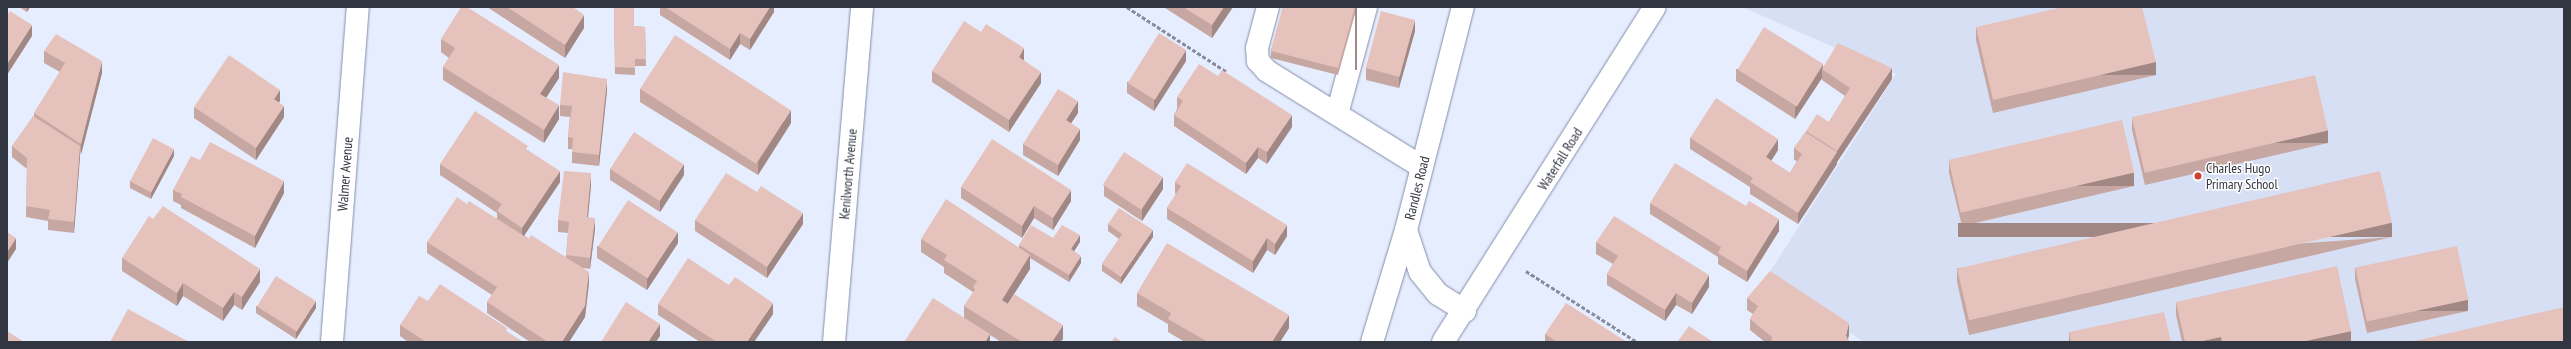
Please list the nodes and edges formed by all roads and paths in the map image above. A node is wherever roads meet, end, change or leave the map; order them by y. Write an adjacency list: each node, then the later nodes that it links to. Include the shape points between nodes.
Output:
1 (358, 7): 12 (street, Walmer Avenue)
2 (862, 7): 13 (street, Kenilworth Avenue)
3 (1268, 7): 7 (street, via 1257,48 1258,61 1267,71)
4 (1366, 7): 7 (street)
5 (1463, 7): 8 (street, Randles Road)
6 (1655, 7): 10 (street, Waterfall Road)
7 (1337, 114): 8 (street)
8 (1422, 166): 9 (street, Randles Road)
9 (1406, 230): 11 (street, Randles Road, via 1420,272 1438,294); 14 (street)
10 (1500, 254): 11 (street, Waterfall Road); 16 (path)
11 (1465, 310): 15 (street)
12 (332, 342)
13 (834, 342)
14 (1372, 342)
15 (1443, 342)
16 (1637, 342)

